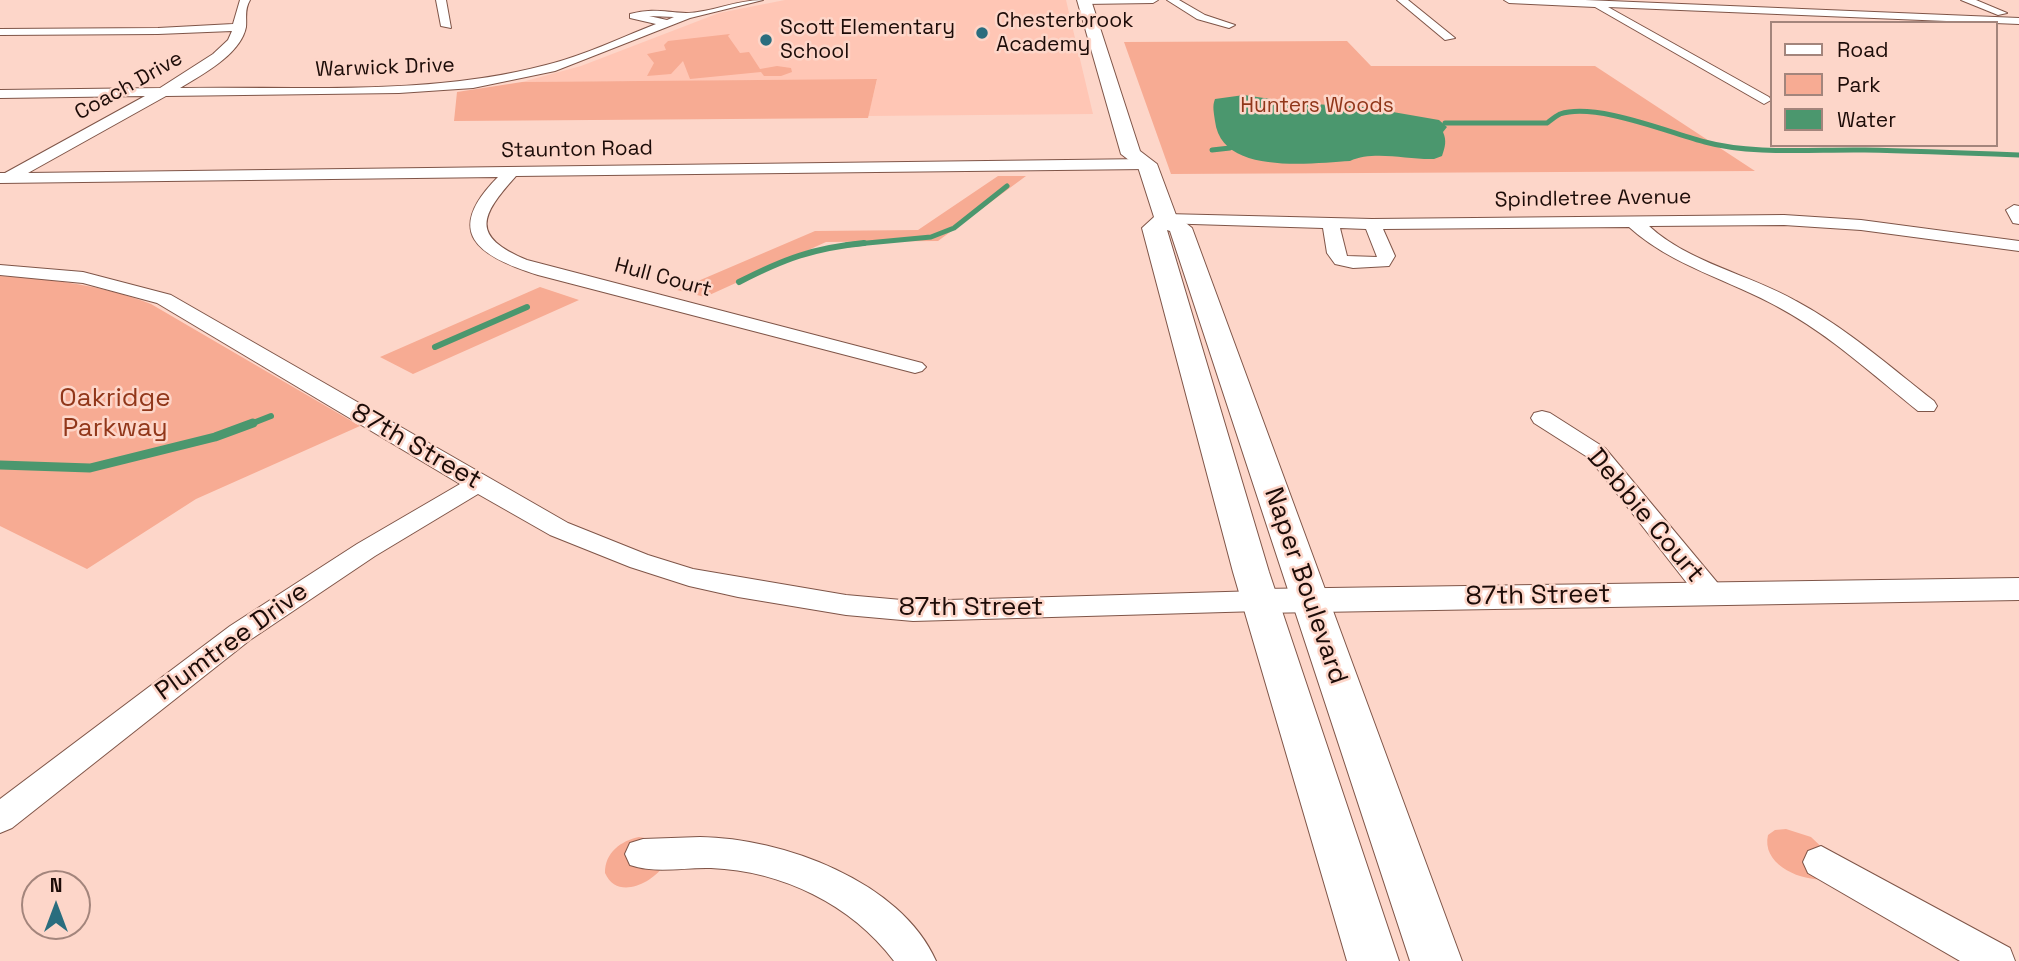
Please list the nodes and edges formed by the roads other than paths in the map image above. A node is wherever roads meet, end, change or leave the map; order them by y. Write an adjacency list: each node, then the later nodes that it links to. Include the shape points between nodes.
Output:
1 (245, 0): 21 (street, Coach Drive, via 240,7)
2 (441, 0): 20 (street)
3 (758, 0): 14 (street, Warwick Drive)
4 (1084, 0): 5 (street); 27 (main road, Naper Boulevard, via 1131,154)
5 (1102, 0): 6 (street); 15 (main road)
6 (1153, 0)
7 (1172, 0): 19 (street, via 1201,17)
8 (1402, 0): 23 (street)
9 (1509, 0): 12 (street)
10 (1778, 0): 13 (street)
11 (1966, 0): 16 (street)
12 (1591, 2): 13 (street); 26 (street)
13 (1810, 14): 16 (street); 17 (street)
14 (687, 16): 18 (street, Warwick Drive); 18 (street, via 653,12 634,16)
15 (1108, 20)
16 (2019, 20)
17 (1826, 21)
18 (668, 23): 24 (street, Warwick Drive, via 565,64 473,83 399,89)
19 (1229, 25)
20 (447, 26)
21 (240, 27): 22 (street); 24 (street, Coach Drive, via 215,59)
22 (0, 33)
23 (1449, 38)
24 (163, 92): 25 (street, Warwick Drive); 29 (street, Coach Drive)
25 (0, 93)
26 (1764, 100)
27 (1149, 153): 28 (street, Staunton Road); 30 (main road, Naper Boulevard)
28 (510, 172): 29 (street, Staunton Road); 36 (street, Hull Court, via 485,201 478,219 484,240 503,256 544,271)
29 (2, 179)
30 (1166, 219): 32 (street, Spindletree Avenue); 42 (main road, Naper Boulevard, via 1180,228); 43 (main road, Naper Boulevard, via 1154,228)
31 (1633, 221): 33 (street, Spindletree Avenue); 34 (street, Spindletree Avenue, via 1816,222); 37 (street, via 1666,246 1806,315)
32 (1331, 223): 33 (street, Spindletree Avenue); 33 (street, via 1341,260 1370,264 1383,262 1386,256)
33 (1372, 224)
34 (2019, 246)
35 (0, 270): 39 (street, 87th Street, via 70,274 164,299)
36 (915, 367)
37 (1926, 406)
38 (1542, 418): 41 (street, Debbie Court, via 1597,453)
39 (478, 484): 43 (street, 87th Street, via 559,529 639,561 688,577 820,601 913,611); 44 (street, Plumtree Drive, via 240,633)
40 (2019, 589): 41 (street, 87th Street)
41 (1710, 594): 42 (street, 87th Street)
42 (1310, 600): 43 (street, 87th Street); 49 (main road, Naper Boulevard)
43 (1260, 601): 48 (main road, Naper Boulevard)
44 (0, 818)
45 (643, 854): 47 (street, via 745,856 833,885 872,911)
46 (1821, 862): 50 (street)
47 (917, 961)
48 (1373, 961)
49 (1436, 961)
50 (1996, 961)

